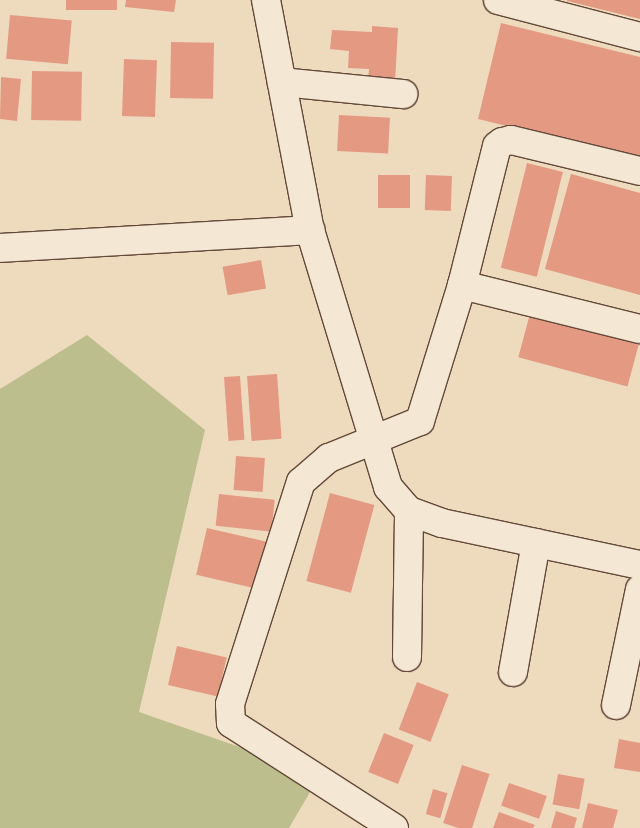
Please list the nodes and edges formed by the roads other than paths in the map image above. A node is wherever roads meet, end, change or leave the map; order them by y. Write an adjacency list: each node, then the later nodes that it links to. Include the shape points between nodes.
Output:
1 (266, 0): 4 (street)
2 (498, 0): 3 (street)
3 (640, 37)
4 (282, 82): 5 (street); 7 (street)
5 (403, 94)
6 (640, 171): 9 (street, via 511,140 502,142 497,146)
7 (310, 230): 8 (street); 11 (street)
8 (0, 248)
9 (462, 285): 10 (street); 11 (street, via 420,421)
10 (640, 329)
11 (370, 438): 12 (street, via 388,487); 19 (street, via 329,458 301,482 230,704 231,723)
12 (409, 511): 13 (street); 16 (street)
13 (536, 543): 14 (street); 17 (street)
14 (640, 565)
15 (640, 589): 18 (street)
16 (407, 657)
17 (512, 672)
18 (616, 705)
19 (389, 827)

